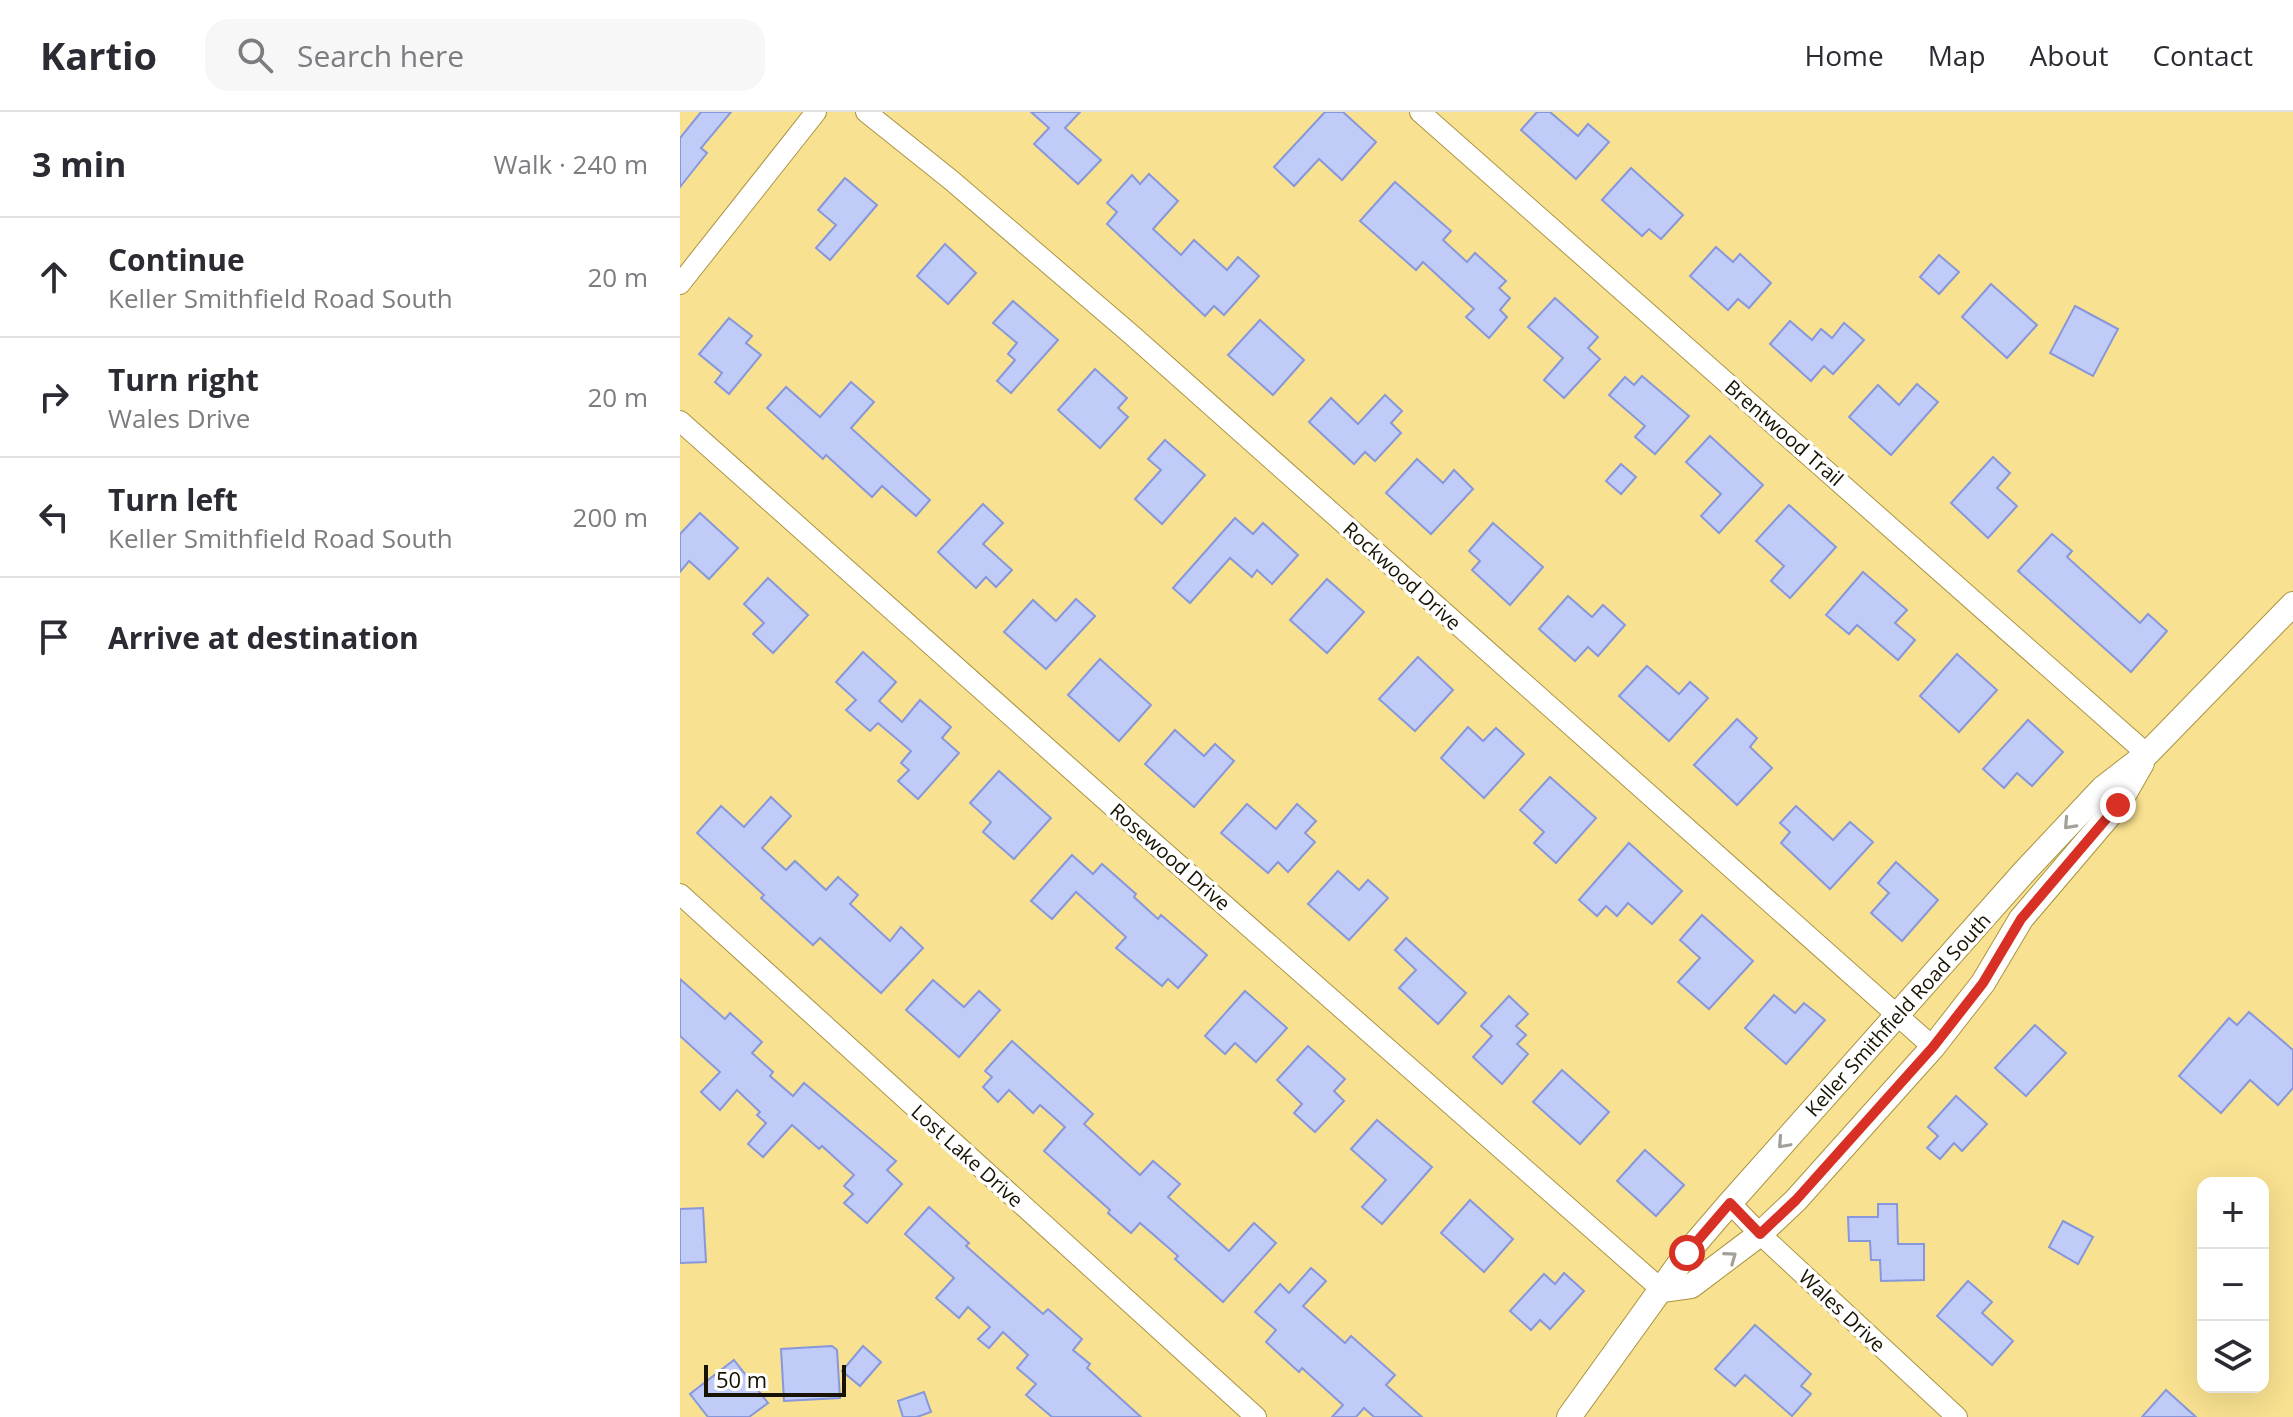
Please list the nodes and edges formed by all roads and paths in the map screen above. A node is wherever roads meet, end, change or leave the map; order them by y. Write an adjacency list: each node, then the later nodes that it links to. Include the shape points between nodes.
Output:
1 (816, 112): 4 (street)
2 (866, 112): 9 (street, Rockwood Drive, via 1133,336)
3 (1420, 112): 7 (street, Brentwood Trail)
4 (680, 284)
5 (680, 421): 13 (street, Rosewood Drive)
6 (2293, 604): 7 (main road, Keller Smithfield Road South)
7 (2147, 754): 9 (main road, Keller Smithfield Road South, one-way to 9, via 2103,788); 10 (main road, Keller Smithfield Road South, via 2118,805 2021,919 1983,983)
8 (680, 894): 14 (street, Lost Lake Drive)
9 (1898, 1014): 10 (street, Rockwood Drive); 11 (main road, Keller Smithfield Road South, one-way to 11)
10 (1933, 1047): 12 (main road, Keller Smithfield Road South)
11 (1730, 1203): 12 (street, Wales Drive); 13 (main road, Keller Smithfield Road South)
12 (1760, 1234): 13 (main road, Keller Smithfield Road South, one-way to 12, via 1691,1286); 16 (street, Wales Drive)
13 (1662, 1290): 15 (main road, Keller Smithfield Road South)
14 (1256, 1417)
15 (1569, 1417)
16 (1957, 1417)

